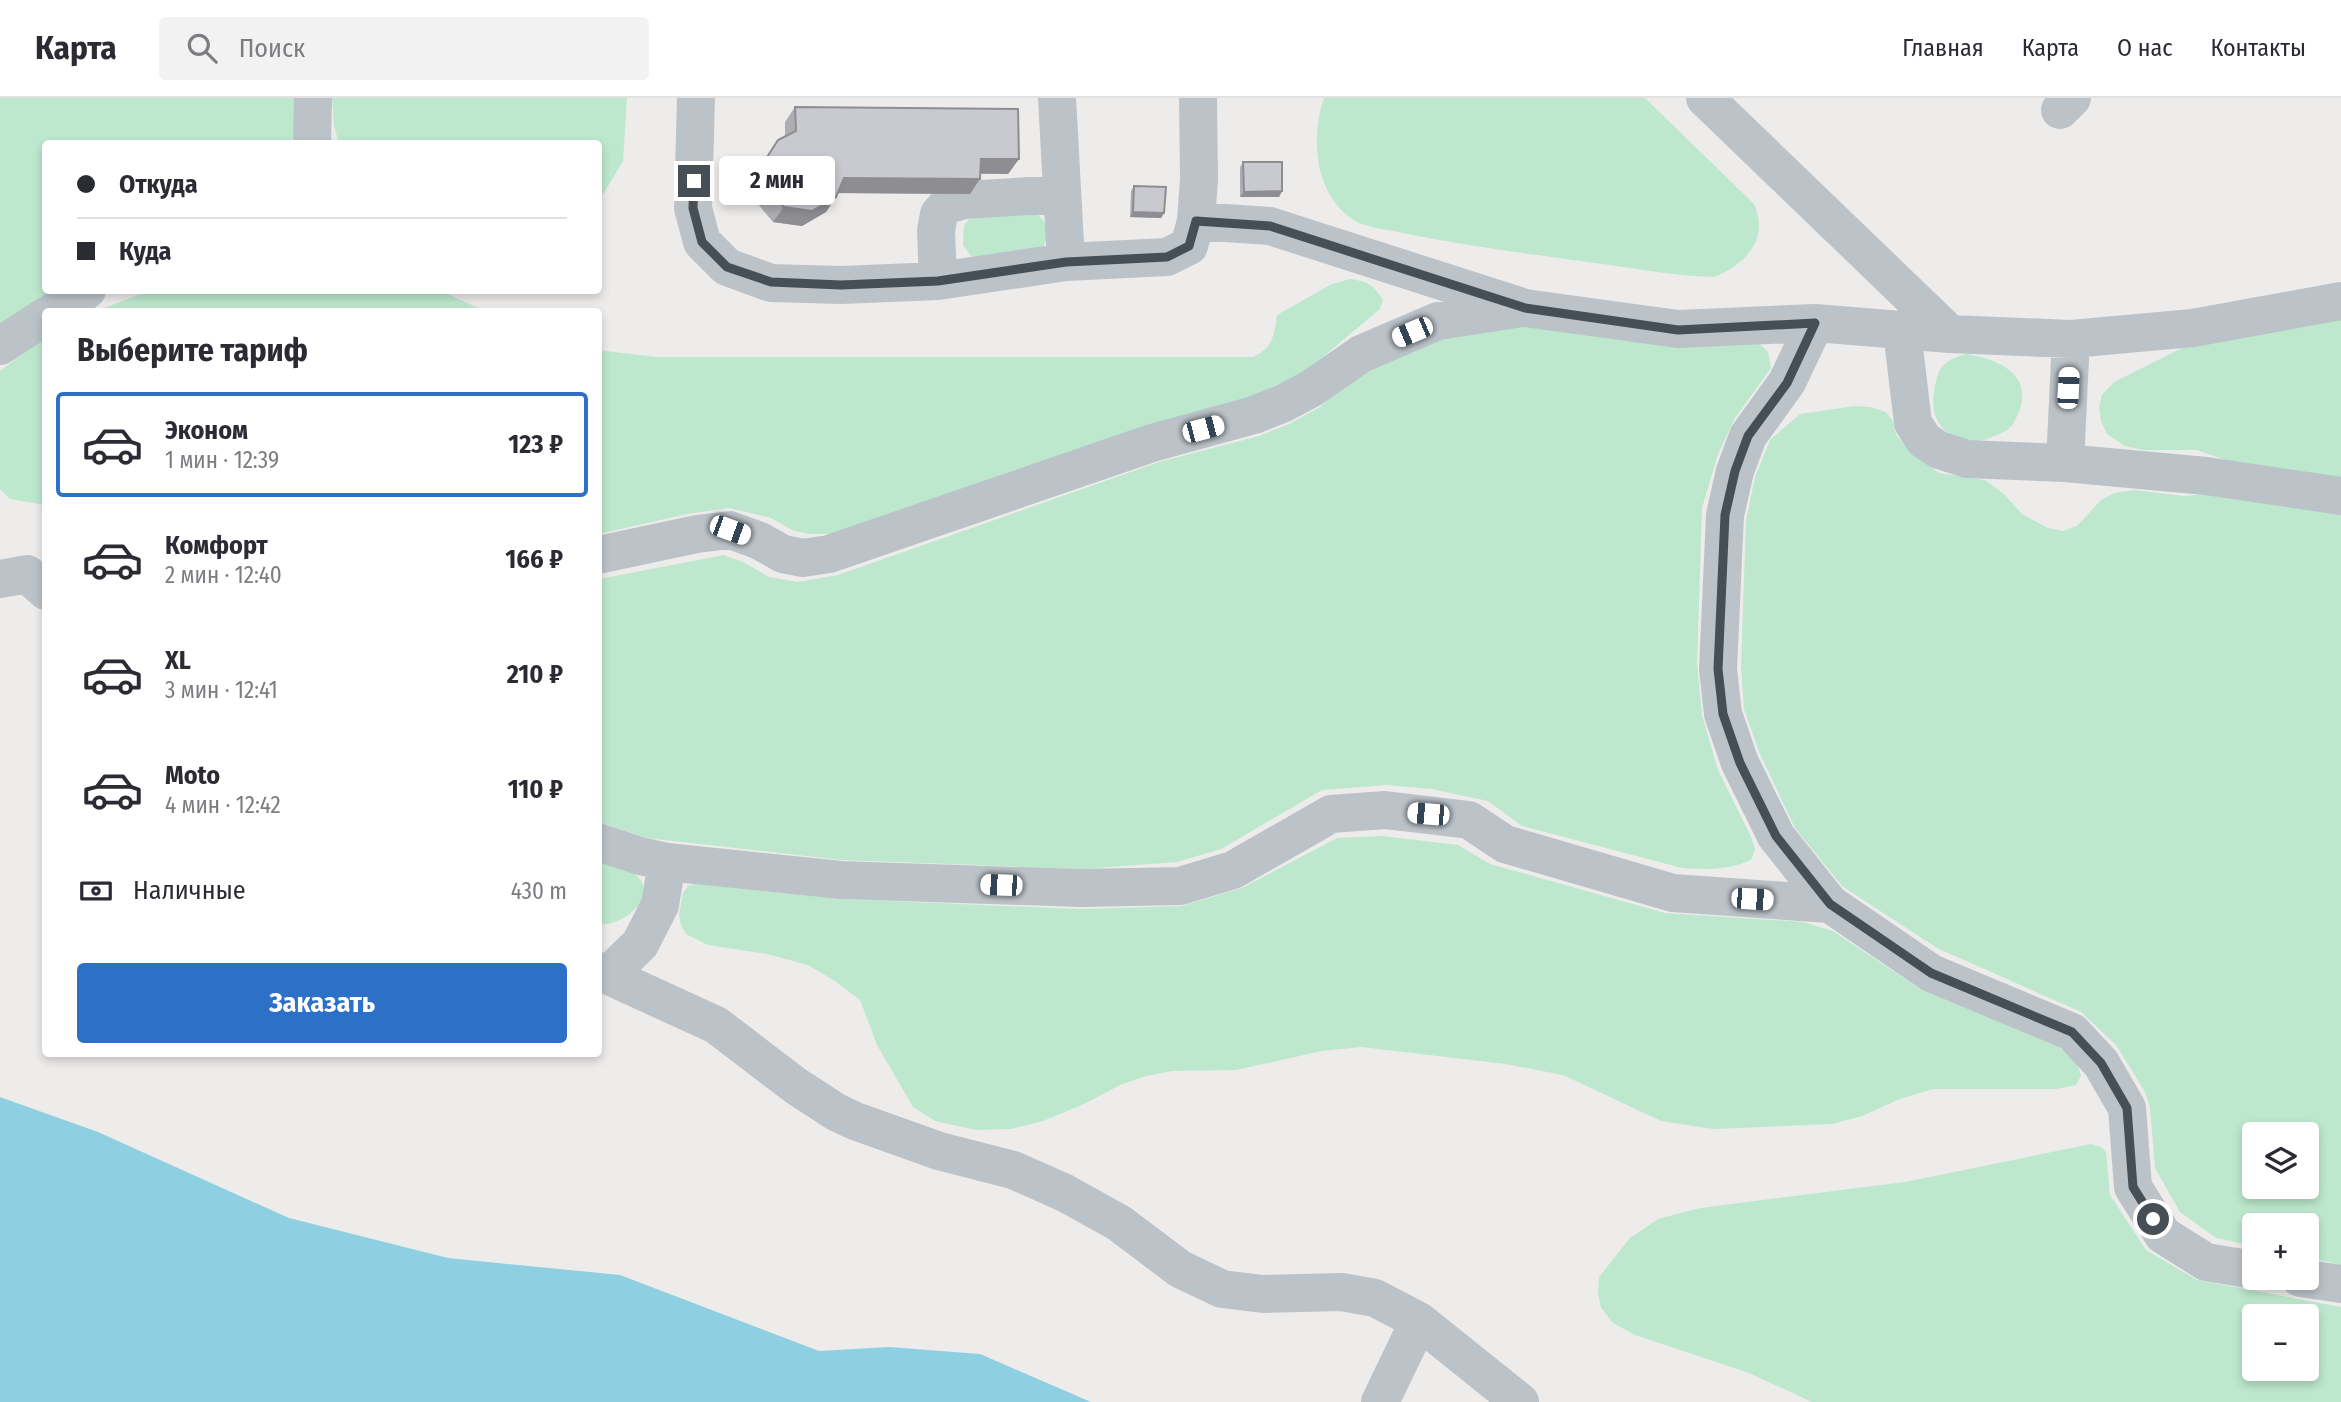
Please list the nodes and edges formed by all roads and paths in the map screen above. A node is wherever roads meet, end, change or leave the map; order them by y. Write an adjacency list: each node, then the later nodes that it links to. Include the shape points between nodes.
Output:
1 (313, 98): 6 (lane)
2 (696, 98): 10 (lane, via 693,208 702,242 727,267 771,282)
3 (1057, 98): 7 (lane)
4 (1198, 98): 8 (lane)
5 (1705, 98): 18 (lane)
6 (312, 140)
7 (1062, 194): 9 (lane); 10 (lane, via 947,205 939,214 936,231)
8 (1196, 221): 9 (lane, via 1189,246 1167,257); 14 (lane, via 1270,226)
9 (1066, 262): 10 (lane)
10 (938, 281)
11 (81, 294): 13 (lane)
12 (2341, 301): 19 (lane, via 2193,328)
13 (58, 308)
14 (1525, 308): 16 (lane, via 1678,330); 23 (lane, via 1438,321 1361,354 1312,388 1254,415 1152,443 829,554 803,558 783,554 730,530)
15 (42, 319): 20 (lane)
16 (1815, 323): 17 (lane); 26 (lane, via 1787,383 1748,436 1735,471 1725,515 1718,669 1723,714 1740,763 1776,836)
17 (1902, 331): 18 (lane); 21 (lane, via 1913,423 1924,440 1968,459)
18 (1950, 334): 19 (lane)
19 (2071, 339): 21 (lane)
20 (0, 346)
21 (2065, 463): 22 (lane, via 2231,479)
22 (2341, 496)
23 (602, 554)
24 (602, 843): 25 (lane)
25 (667, 862): 26 (lane, via 841,880 1081,888 1180,886 1233,870 1331,814 1385,810 1469,820 1505,844 1673,893); 27 (lane, via 660,905 640,944)
26 (1830, 904): 28 (lane, via 1931,973 2072,1032 2101,1063 2127,1108 2133,1187 2163,1235 2206,1262)
27 (603, 973): 31 (lane, via 716,1025 836,1112 939,1151 1013,1170 1066,1193 1119,1223 1180,1269 1222,1289 1263,1294 1342,1292 1375,1298)
28 (2242, 1268)
29 (2319, 1281): 30 (lane)
30 (2341, 1284)
31 (1419, 1321): 32 (lane); 33 (lane)
32 (1380, 1402)
33 (1520, 1402)

